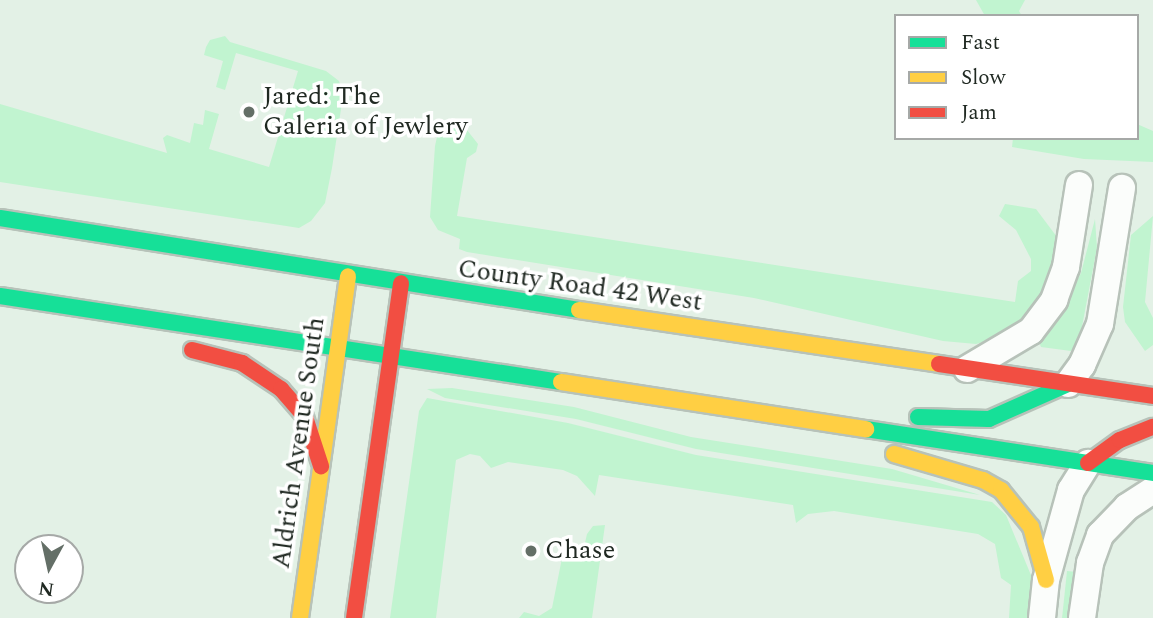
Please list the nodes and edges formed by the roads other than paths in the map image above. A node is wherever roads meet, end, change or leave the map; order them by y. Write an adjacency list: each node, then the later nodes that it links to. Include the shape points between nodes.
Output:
1 (1079, 185): 11 (street, via 1066,267 1054,300 1031,331)
2 (1122, 188): 12 (street, via 1100,324)
3 (0, 218): 4 (main road, County Road 42 West)
4 (348, 276): 5 (main road, County Road 42 West); 9 (main road, Aldrich Avenue South)
5 (401, 284): 10 (main road); 11 (main road, County Road 42 West)
6 (0, 298): 7 (main road); 9 (main road)
7 (134, 335)
8 (175, 345): 17 (main road, via 242,363 271,380 305,417)
9 (337, 351): 10 (main road); 17 (main road, Aldrich Avenue South)
10 (391, 359): 14 (main road); 22 (main road)
11 (967, 369): 12 (main road, County Road 42 West)
12 (1068, 384): 13 (main road, County Road 42 West); 14 (main road, via 989,418)
13 (1153, 396)
14 (751, 412): 16 (main road); 20 (main road, via 983,480 1001,490 1031,527)
15 (1153, 427): 16 (main road, via 1120,440)
16 (1088, 463): 18 (main road); 20 (street, via 1071,490)
17 (321, 466): 21 (main road, Aldrich Avenue South)
18 (1153, 473)
19 (1153, 490): 24 (street, via 1118,514 1100,535 1090,563)
20 (1046, 580): 23 (street)
21 (300, 618)
22 (354, 618)
23 (1042, 618)
24 (1082, 618)

